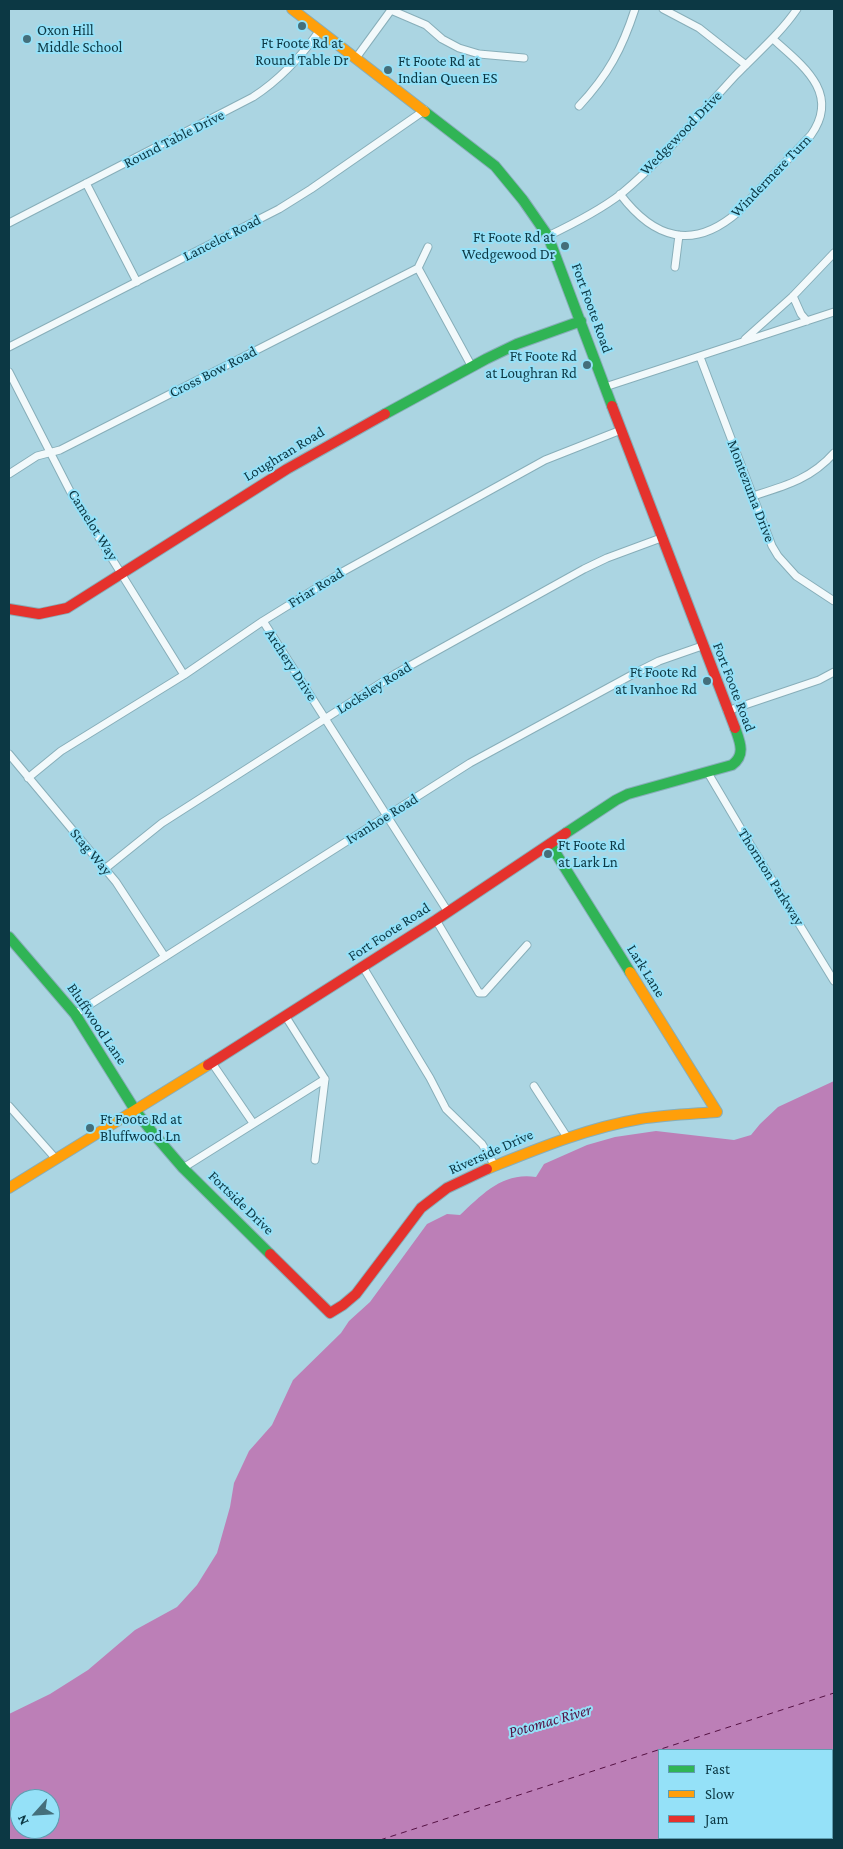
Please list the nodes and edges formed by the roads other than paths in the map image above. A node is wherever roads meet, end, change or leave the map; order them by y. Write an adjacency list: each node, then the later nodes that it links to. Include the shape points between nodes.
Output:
1 (292, 9): 5 (street, Fort Foote Road)
2 (635, 9): 10 (street, via 606,74)
3 (663, 9): 9 (street, via 699,28)
4 (797, 9): 6 (street, Wedgewood Drive)
5 (320, 30): 7 (street, Fort Foote Road); 12 (street, Round Table Drive, via 299,59 253,98)
6 (773, 39): 9 (street, Wedgewood Drive); 15 (street, Windermere Turn, via 812,78 821,99 819,121 804,142 728,221 699,234)
7 (356, 58): 8 (street, via 391,10 426,25 459,48 479,54); 11 (street, Fort Foote Road)
8 (524, 58)
9 (746, 65): 13 (street, Wedgewood Drive)
10 (579, 106)
11 (426, 110): 16 (street, Fort Foote Road, via 495,166 529,205); 21 (street, Lancelot Road, via 294,200)
12 (86, 183): 14 (street, Round Table Drive); 21 (street)
13 (620, 194): 15 (street, Windermere Turn, via 645,222); 16 (street, Wedgewood Drive, via 581,220)
14 (9, 223)
15 (679, 235): 19 (street)
16 (548, 236): 24 (street, Fort Foote Road)
17 (428, 247): 20 (street)
18 (834, 252): 22 (street)
19 (676, 267)
20 (418, 268): 29 (street); 33 (street, Cross Bow Road)
21 (137, 282): 27 (street, Lancelot Road)
22 (793, 296): 25 (street); 26 (street)
23 (834, 312): 25 (street)
24 (581, 321): 29 (street, Loughran Road, via 517,344); 31 (street, Fort Foote Road)
25 (806, 321): 26 (street)
26 (741, 343): 28 (street)
27 (9, 347)
28 (700, 357): 31 (street); 36 (street, Montezuma Drive)
29 (472, 367): 38 (street, Loughran Road, via 287,469)
30 (9, 372): 33 (street, Camelot Way)
31 (605, 387): 32 (street, Fort Foote Road)
32 (621, 430): 37 (street, Fort Foote Road); 41 (street, Friar Road, via 566,450 520,473 344,570)
33 (51, 452): 35 (street, Cross Bow Road); 38 (street, Camelot Way, via 70,491)
34 (834, 453): 36 (street, via 820,468 801,480)
35 (9, 474)
36 (753, 496): 39 (street, Montezuma Drive, via 772,546 782,561 796,576)
37 (661, 538): 42 (street, Fort Foote Road); 46 (street, Locksley Road, via 584,569 414,663)
38 (122, 573): 40 (street, Loughran Road, via 62,609 40,614); 44 (street, Camelot Way)
39 (834, 601)
40 (9, 609)
41 (263, 621): 44 (street, Friar Road); 46 (street, Archery Drive)
42 (702, 646): 45 (street, Fort Foote Road); 50 (street, Ivanhoe Road, via 640,670 470,763)
43 (834, 672): 45 (street)
44 (184, 675): 49 (street, Friar Road, via 61,751)
45 (727, 711): 48 (street, Fort Foote Road, via 740,742 742,756 735,764)
46 (326, 718): 50 (street, Archery Drive); 52 (street, Locksley Road, via 162,822)
47 (9, 754): 49 (street, Stag Way)
48 (708, 773): 51 (street, Fort Foote Road, via 628,794); 59 (street, Thornton Parkway)
49 (28, 778): 52 (street, Stag Way)
50 (388, 816): 53 (street, Archery Drive); 57 (street, Ivanhoe Road)
51 (550, 844): 53 (street, Fort Foote Road); 67 (street, Lark Lane)
52 (106, 868): 57 (street, Stag Way)
53 (448, 912): 54 (street, Fort Foote Road)
54 (436, 920): 56 (street, via 479,993 484,993); 58 (street, Fort Foote Road)
55 (9, 937): 60 (street, Bluffwood Lane)
56 (527, 945)
57 (165, 957): 60 (street, Ivanhoe Road)
58 (363, 967): 61 (street, Fort Foote Road); 72 (street, via 446,1109 482,1144)
59 (834, 981)
60 (75, 1014): 66 (street, Bluffwood Lane)
61 (286, 1017): 62 (street, Fort Foote Road); 63 (street)
62 (212, 1063): 66 (street, Fort Foote Road); 68 (street)
63 (324, 1079): 68 (street); 71 (street)
64 (534, 1086): 69 (street)
65 (9, 1106): 70 (street)
66 (135, 1110): 70 (street, Fort Foote Road); 73 (street, Fortside Drive)
67 (718, 1112): 69 (street, Riverside Drive, via 632,1120)
68 (253, 1123): 73 (street)
69 (567, 1137): 72 (street, Riverside Drive)
70 (56, 1160): 74 (street, Fort Foote Road)
71 (315, 1160)
72 (495, 1166): 75 (street, Riverside Drive, via 448,1188 422,1206 360,1290 342,1307)
73 (183, 1168): 75 (street, Fortside Drive)
74 (9, 1188)
75 (330, 1313)

